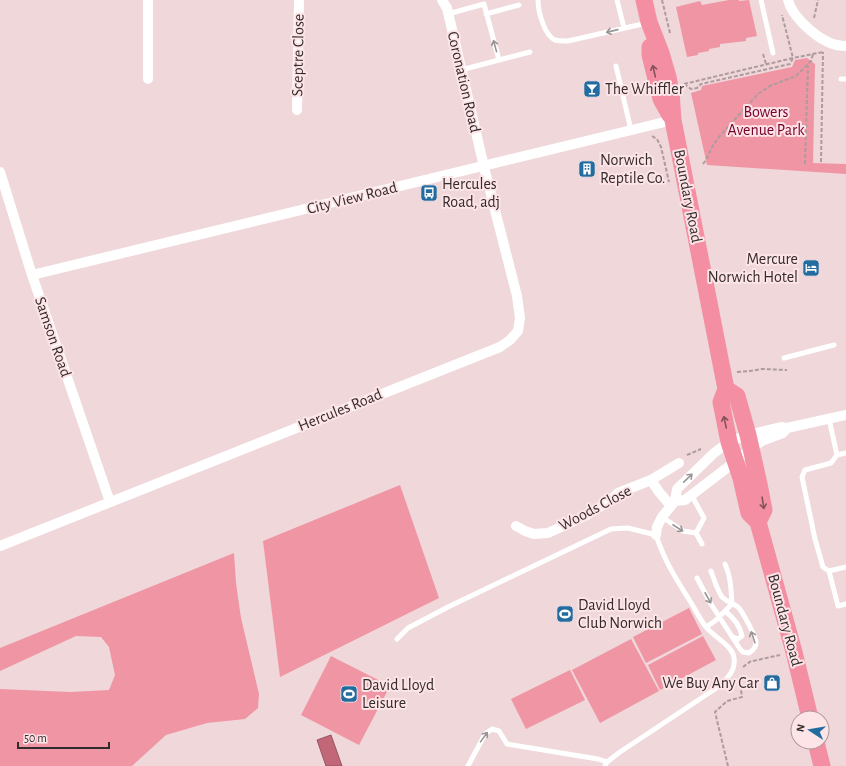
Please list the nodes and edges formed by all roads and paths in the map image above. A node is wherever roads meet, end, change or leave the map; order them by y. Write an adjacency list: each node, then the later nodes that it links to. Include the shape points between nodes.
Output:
1 (148, 0): 27 (street)
2 (299, 0): 28 (street, Sceptre Close)
3 (442, 0): 13 (street, Coronation Road)
4 (538, 0): 16 (lane, one-way to 4, via 568,41 556,41 548,36)
5 (617, 0): 16 (lane)
6 (644, 0): 15 (highway, Boundary Road)
7 (761, 0): 20 (lane)
8 (788, 0): 17 (street, via 799,19)
9 (818, 0): 17 (path)
10 (484, 2): 13 (lane); 14 (lane)
11 (518, 5): 14 (lane)
12 (781, 11): 22 (path)
13 (448, 14): 26 (street, Coronation Road)
14 (486, 14): 23 (lane, one-way to 14)
15 (649, 22): 16 (lane); 29 (highway, Boundary Road, via 668,77)
16 (624, 28)
17 (810, 30): 18 (street, via 829,43)
18 (846, 46)
19 (530, 52): 23 (lane)
20 (773, 53)
21 (813, 54): 22 (path); 24 (path); 31 (path, via 822,53)
22 (793, 58): 22 (path, via 684,84 691,89 697,88 701,84 790,64)
23 (499, 60): 26 (lane)
24 (808, 65): 32 (path, via 796,76 770,86 758,94 718,138); 33 (path)
25 (616, 66): 30 (lane)
26 (461, 70): 34 (street, Coronation Road)
27 (148, 79)
28 (297, 110)
29 (673, 120): 30 (street, City View Road); 41 (highway, Boundary Road)
30 (632, 130): 34 (street, City View Road)
31 (821, 162)
32 (703, 164)
33 (805, 164)
34 (484, 166): 36 (street, City View Road); 53 (street, Hercules Road, via 517,296 520,318 518,331 510,340 500,347)
35 (0, 172): 36 (street, Samson Road)
36 (32, 275): 53 (street, Samson Road)
37 (834, 345): 38 (lane)
38 (784, 358)
39 (787, 370): 40 (path, via 762,369)
40 (750, 372)
41 (726, 389): 44 (highway, Boundary Road, one-way to 41, via 721,402); 45 (highway, via 737,396)
42 (846, 415): 43 (street)
43 (828, 419): 45 (street, via 787,428 780,426); 48 (lane)
44 (729, 442): 45 (street); 49 (highway, Boundary Road); 54 (street, one-way to 44, via 677,489)
45 (749, 442): 49 (street); 56 (highway, one-way to 56, via 764,510)
46 (701, 449): 50 (path, via 680,458)
47 (846, 453): 48 (lane)
48 (837, 455): 65 (lane, via 831,462 805,470 802,477 823,567)
49 (736, 461): 52 (street); 56 (highway, Boundary Road, via 749,513)
50 (678, 463): 51 (street, Woods Close)
51 (652, 480): 54 (street, Woods Close, via 659,492); 57 (street, Woods Close, via 618,493 585,516 548,533 534,534)
52 (692, 496): 54 (street); 58 (lane, via 704,518)
53 (110, 502): 61 (street, Hercules Road)
54 (673, 503): 55 (street)
55 (662, 517): 58 (lane, one-way to 58, via 683,531); 59 (street)
56 (758, 522): 74 (highway, Boundary Road)
57 (516, 526)
58 (696, 533): 60 (lane)
59 (656, 535): 71 (lane, via 669,568); 73 (lane, via 628,528 611,529 448,607 408,628)
60 (702, 544)
61 (0, 546)
62 (725, 564): 67 (lane, via 730,579)
63 (846, 567): 65 (lane)
64 (711, 571): 67 (lane, via 721,595)
65 (829, 572): 68 (lane, via 838,606)
66 (697, 578): 70 (lane, one-way to 70)
67 (732, 604): 69 (lane); 72 (lane, one-way to 67, via 743,652 749,653 754,649 756,643 748,622)
68 (846, 604)
69 (725, 611): 70 (lane); 72 (lane, via 734,618 741,629 742,636 738,639)
70 (720, 617): 71 (lane); 72 (lane)
71 (706, 627): 79 (lane, via 732,651 734,666 730,676 721,685)
72 (733, 637)
73 (397, 639)
74 (794, 652): 75 (path); 77 (highway, Boundary Road)
75 (752, 661)
76 (739, 682): 81 (path, via 742,697 727,701 715,712)
77 (808, 710)
78 (818, 750): 82 (highway)
79 (606, 764): 80 (lane, one-way to 79, via 485,734 492,729 499,731 507,744 598,759)
80 (468, 766)
81 (728, 766)
82 (822, 766)

